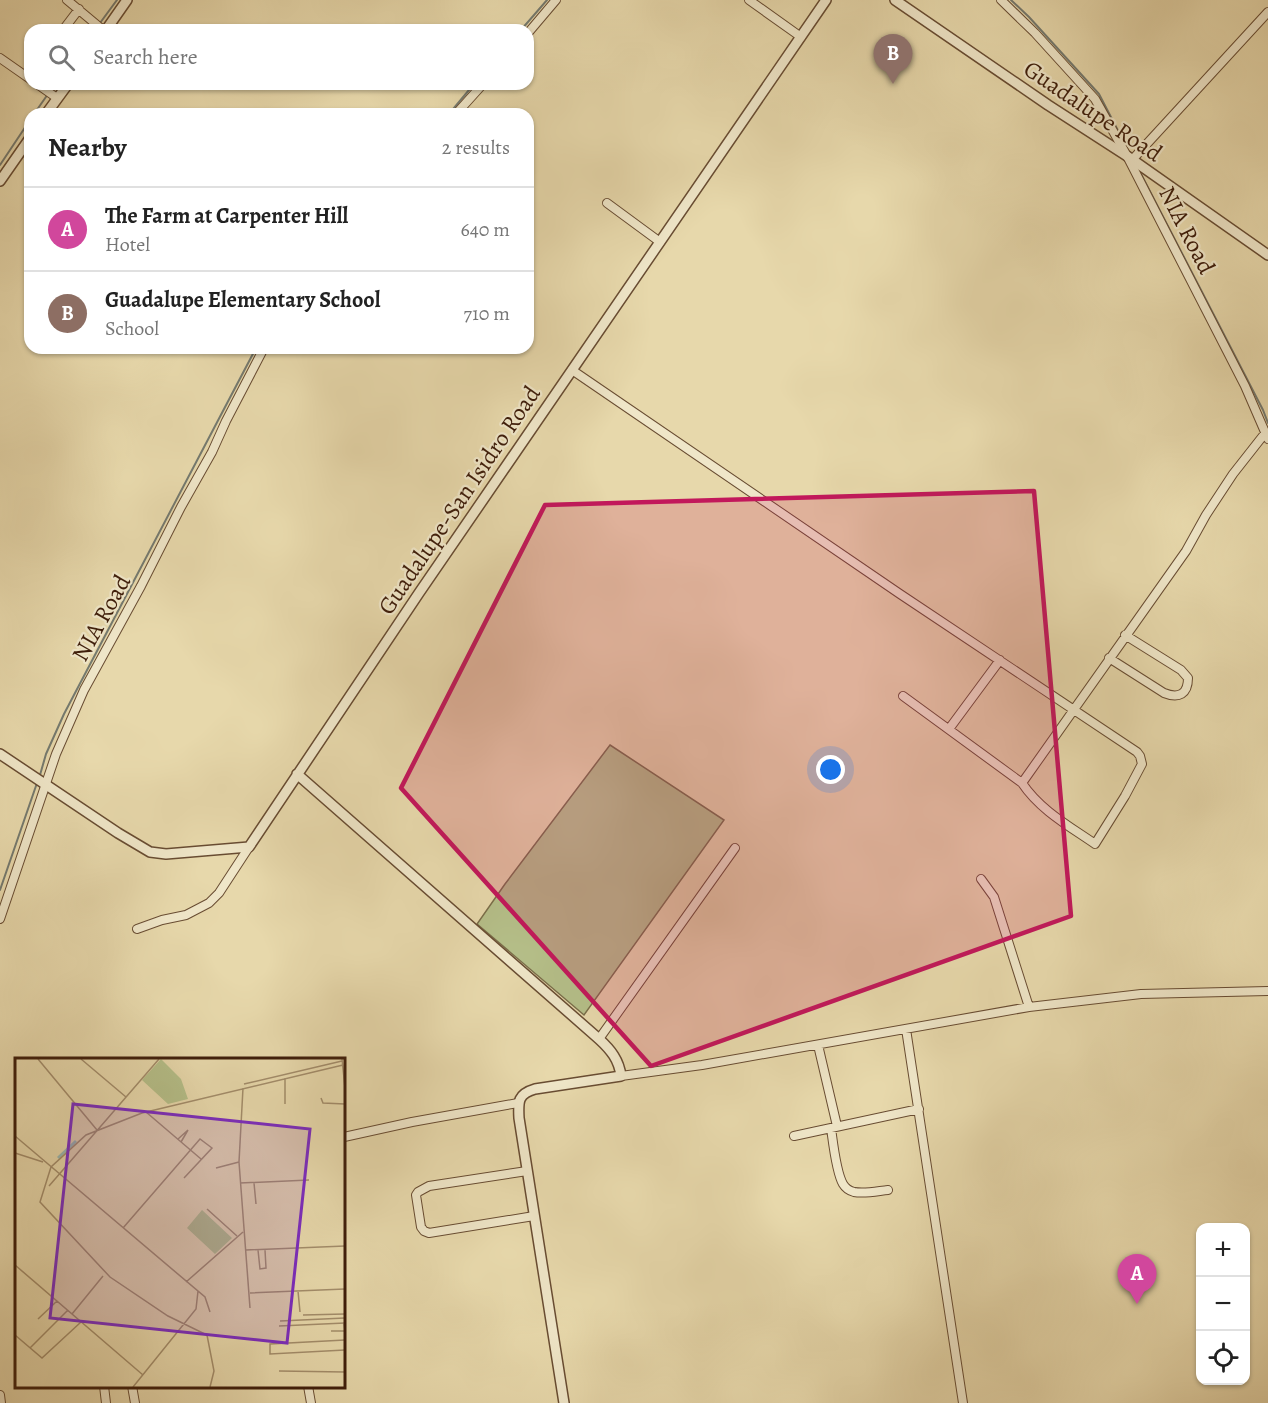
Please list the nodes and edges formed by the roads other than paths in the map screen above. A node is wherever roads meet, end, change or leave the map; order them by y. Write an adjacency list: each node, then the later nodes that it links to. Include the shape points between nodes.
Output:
1 (67, 0): 8 (street)
2 (127, 0): 12 (street)
3 (556, 0): 13 (street)
4 (749, 0): 14 (street)
5 (826, 0): 14 (street, Guadalupe-San Isidro Road)
6 (895, 0): 24 (street, Guadalupe Road)
7 (1001, 0): 24 (street, NIA Road, via 1095,99)
8 (78, 9): 10 (street); 11 (street)
9 (1268, 12): 24 (street)
10 (67, 24)
11 (97, 24)
12 (109, 24)
13 (534, 26)
14 (801, 37): 27 (street, Guadalupe-San Isidro Road)
15 (0, 58): 16 (street)
16 (24, 74)
17 (46, 90): 20 (street)
18 (63, 90): 20 (street)
19 (478, 90): 22 (street)
20 (57, 98): 21 (street)
21 (50, 108)
22 (461, 108)
23 (24, 147): 25 (street)
24 (1129, 158): 28 (street, Guadalupe Road); 31 (street, NIA Road)
25 (0, 181)
26 (607, 203): 27 (street)
27 (660, 242): 30 (street, Guadalupe-San Isidro Road)
28 (1268, 255)
29 (261, 354): 41 (street, NIA Road, via 84,690)
30 (572, 370): 34 (street); 39 (street, Guadalupe-San Isidro Road)
31 (1267, 436): 32 (street, via 1233,474 1186,550)
32 (1125, 635): 33 (street); 33 (street, via 1181,670 1188,678 1186,689 1176,696 1164,693)
33 (1109, 658): 36 (street)
34 (1000, 660): 36 (street); 37 (street)
35 (903, 696): 37 (street)
36 (1073, 710): 40 (street); 40 (street, via 1137,752 1142,760 1140,770 1095,844 1040,804)
37 (949, 729): 40 (street)
38 (0, 754): 41 (street)
39 (297, 774): 42 (street, Guadalupe-San Isidro Road); 50 (street)
40 (1022, 783)
41 (46, 785): 42 (street, via 150,852); 45 (street, NIA Road)
42 (249, 847): 46 (street, via 209,903 186,915)
43 (735, 848): 50 (street)
44 (981, 879): 48 (street, via 994,897)
45 (0, 919)
46 (136, 929)
47 (1268, 991): 48 (street, via 1141,994)
48 (1029, 1007): 49 (street)
49 (906, 1029): 51 (street); 54 (street)
50 (599, 1039): 52 (street, via 612,1051)
51 (818, 1045): 52 (street); 55 (street)
52 (621, 1076): 53 (street, via 528,1091)
53 (518, 1102): 57 (street); 58 (street)
54 (918, 1109): 55 (street); 70 (street)
55 (834, 1127): 56 (street); 59 (street, via 840,1175 848,1190)
56 (794, 1136)
57 (345, 1137)
58 (527, 1171): 60 (street); 60 (street, via 429,1186 416,1195 421,1227 429,1233)
59 (888, 1190)
60 (534, 1216): 69 (street)
61 (104, 1388): 66 (street)
62 (132, 1388): 67 (street)
63 (308, 1388): 68 (street)
64 (0, 1395): 65 (street)
65 (1, 1403)
66 (106, 1403)
67 (135, 1403)
68 (311, 1403)
69 (564, 1403)
70 (963, 1403)

